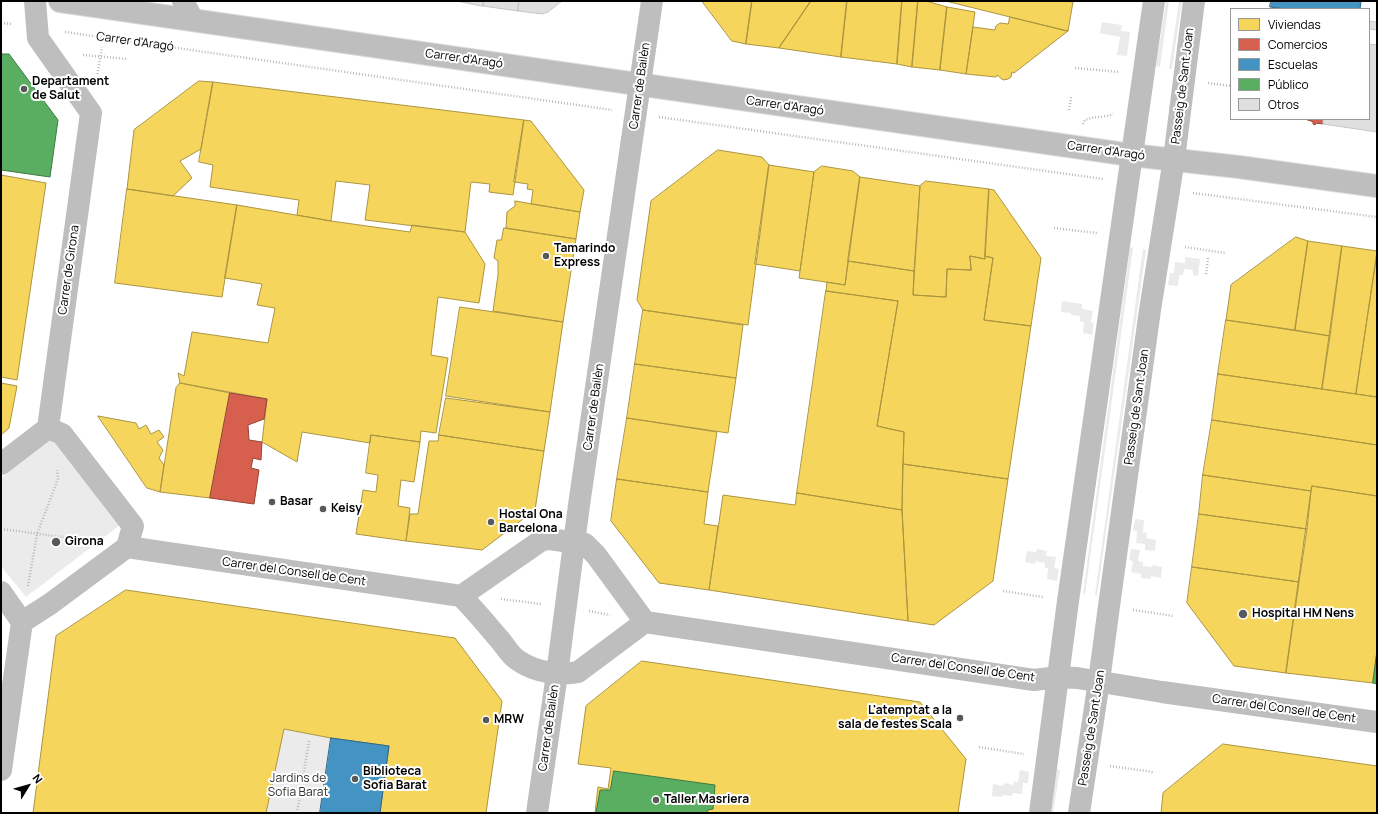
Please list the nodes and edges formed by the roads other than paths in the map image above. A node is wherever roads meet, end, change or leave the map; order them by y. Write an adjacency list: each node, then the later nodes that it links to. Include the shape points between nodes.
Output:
1 (35, 1): 12 (street, Carrer de Girona, via 38,38 90,113)
2 (60, 1): 7 (street, Carrer d'Aragó)
3 (184, 1): 7 (street)
4 (652, 1): 8 (street, Carrer de Bailèn)
5 (1154, 1): 9 (street)
6 (1194, 1): 10 (street, Passeig de Sant Joan)
7 (193, 20): 8 (street, Carrer d'Aragó)
8 (640, 86): 9 (street, Carrer d'Aragó); 14 (street, Carrer de Bailèn)
9 (1131, 155): 10 (street, Carrer d'Aragó); 21 (street)
10 (1174, 159): 11 (street, Carrer d'Aragó); 22 (street, Passeig de Sant Joan, via 1150,310)
11 (1377, 186)
12 (48, 428): 13 (street); 15 (street, via 62,434 133,526)
13 (1, 464)
14 (574, 542): 17 (street, via 542,540); 19 (street, via 585,544 596,555); 20 (street, Carrer de Bailèn)
15 (127, 547): 17 (street, Carrer del Consell de Cent); 18 (street)
16 (1, 592): 18 (street)
17 (461, 596): 20 (street, via 517,661)
18 (22, 622): 24 (street)
19 (645, 622): 20 (street, via 578,672); 21 (street, Carrer del Consell de Cent, via 1034,680)
20 (557, 674): 25 (street, Carrer de Bailèn)
21 (1058, 677): 22 (street, Carrer del Consell de Cent); 26 (street)
22 (1099, 681): 23 (street, Carrer del Consell de Cent); 27 (street, Passeig de Sant Joan)
23 (1377, 722)
24 (1, 770)
25 (537, 813)
26 (1040, 813)
27 (1079, 813)

